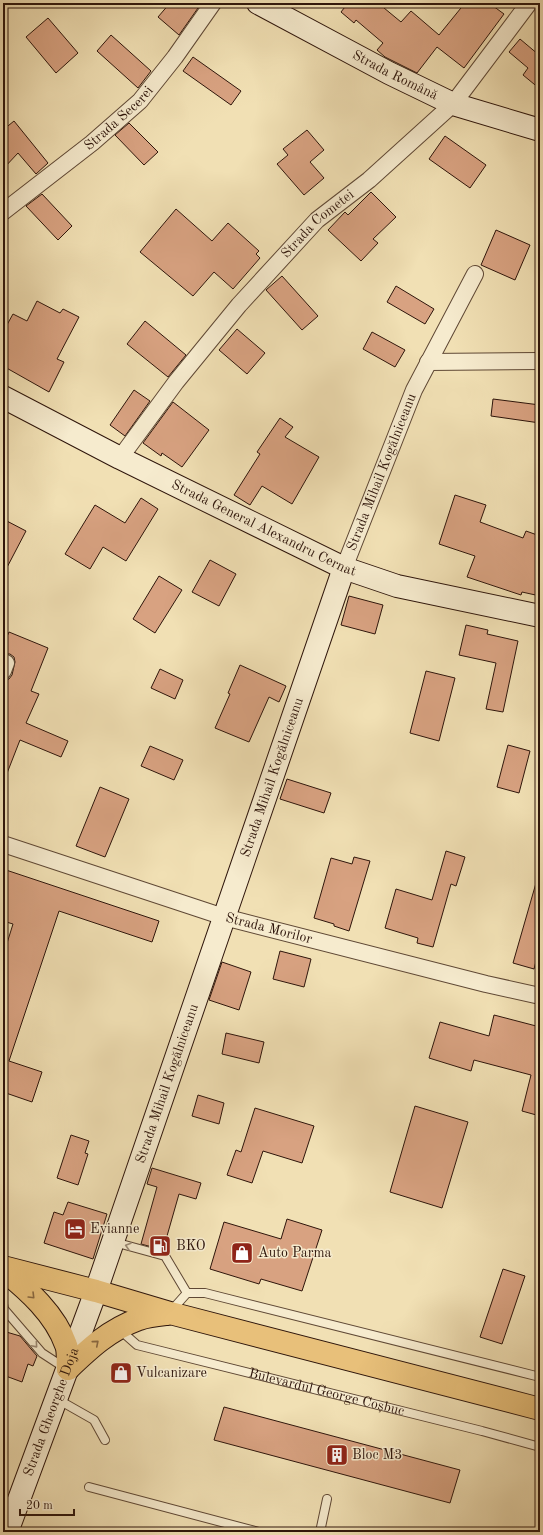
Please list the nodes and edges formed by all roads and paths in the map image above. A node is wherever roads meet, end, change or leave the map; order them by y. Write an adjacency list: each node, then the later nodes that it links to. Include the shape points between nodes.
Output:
1 (213, 3): 6 (street, Strada Secerei, via 176,57 140,101 92,143)
2 (258, 3): 4 (street, Strada Română)
3 (529, 3): 4 (street, Strada Cometei)
4 (453, 104): 5 (street, Strada Română); 11 (street, Strada Cometei, via 369,180 317,220 239,305 176,382)
5 (540, 130)
6 (3, 212)
7 (475, 274): 9 (street, Strada Mihail Kogălniceanu)
8 (540, 361): 9 (street)
9 (428, 362): 12 (street, Strada Mihail Kogălniceanu, via 414,390)
10 (3, 397): 11 (street, Strada General Alexandru Cernat)
11 (120, 458): 12 (street, Strada General Alexandru Cernat)
12 (344, 568): 13 (street, Strada General Alexandru Cernat, via 397,586); 15 (street, Strada Mihail Kogălniceanu)
13 (540, 616)
14 (3, 844): 15 (street, Strada Morilor)
15 (224, 917): 16 (street, Strada Morilor); 17 (street, Strada Mihail Kogălniceanu)
16 (540, 996)
17 (113, 1242): 19 (street, Strada Mihail Kogălniceanu); 20 (lane, one-way to 17, via 165,1256)
18 (3, 1269): 19 (main road); 24 (main road, one-way to 24, via 32,1296 56,1324 67,1346)
19 (96, 1291): 22 (main road); 24 (street, Strada Gheorghe Doja)
20 (187, 1293): 22 (lane); 25 (lane, via 205,1293)
21 (3, 1304): 24 (lane, one-way to 24, via 4,1309 42,1353)
22 (170, 1313): 23 (main road, via 140,1318); 27 (main road)
23 (118, 1328): 24 (main road, one-way to 23); 29 (lane, Bulevardul George Coșbuc, via 137,1345)
24 (68, 1369): 26 (street, Strada Gheorghe Doja)
25 (540, 1377)
26 (57, 1398): 28 (lane, via 94,1420); 32 (street, Strada Gheorghe Doja)
27 (540, 1409)
28 (105, 1440)
29 (540, 1447)
30 (89, 1487): 33 (lane)
31 (327, 1499): 34 (lane)
32 (7, 1532)
33 (260, 1532)
34 (320, 1532)

